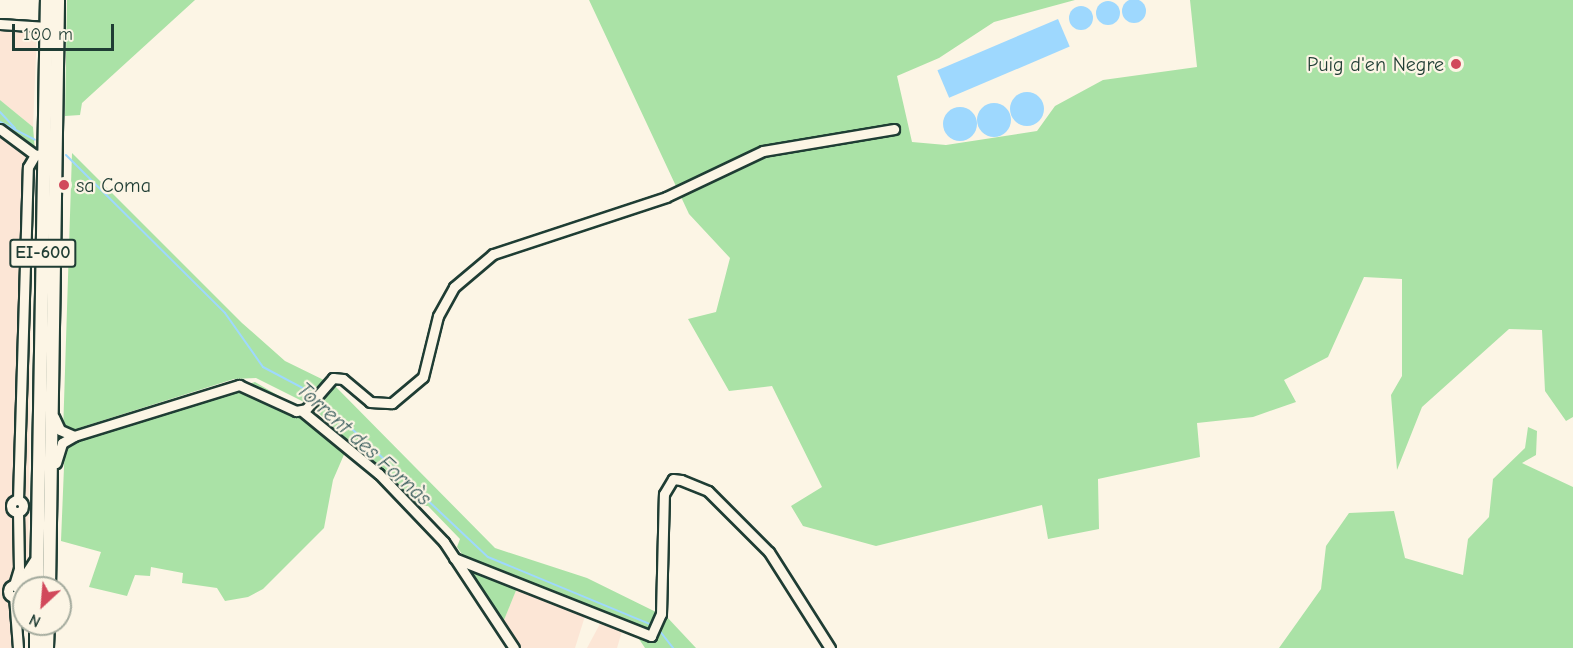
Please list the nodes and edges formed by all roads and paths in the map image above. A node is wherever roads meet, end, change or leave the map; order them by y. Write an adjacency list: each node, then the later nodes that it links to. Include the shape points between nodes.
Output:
1 (47, 0): 4 (main road, EI-600)
2 (58, 0): 11 (main road, EI-600)
3 (0, 24): 4 (street)
4 (47, 27): 7 (main road, EI-600)
5 (0, 129): 7 (street)
6 (894, 129): 10 (street, via 763,150 666,197 504,248 464,275 447,298 428,367 410,392 381,404 358,395 344,379 330,380)
7 (40, 155): 8 (main road, EI-600); 9 (street, via 28,167)
8 (41, 352): 9 (street, via 32,367); 14 (main road, EI-600)
9 (22, 368): 16 (street, via 18,500 23,507 18,512)
10 (305, 408): 12 (street, via 239,386); 15 (street, via 379,474)
11 (52, 409): 12 (street, via 60,430); 13 (main road, EI-600)
12 (74, 436): 13 (street, via 56,454)
13 (50, 510): 19 (main road, EI-600)
14 (37, 558): 17 (main road); 18 (main road, EI-600)
15 (454, 558): 20 (street); 21 (street, via 651,636 661,614 664,494 673,479 681,480 708,491 769,552)
16 (17, 576)
17 (25, 576)
18 (37, 576)
19 (49, 576)
20 (514, 648)
21 (830, 648)

